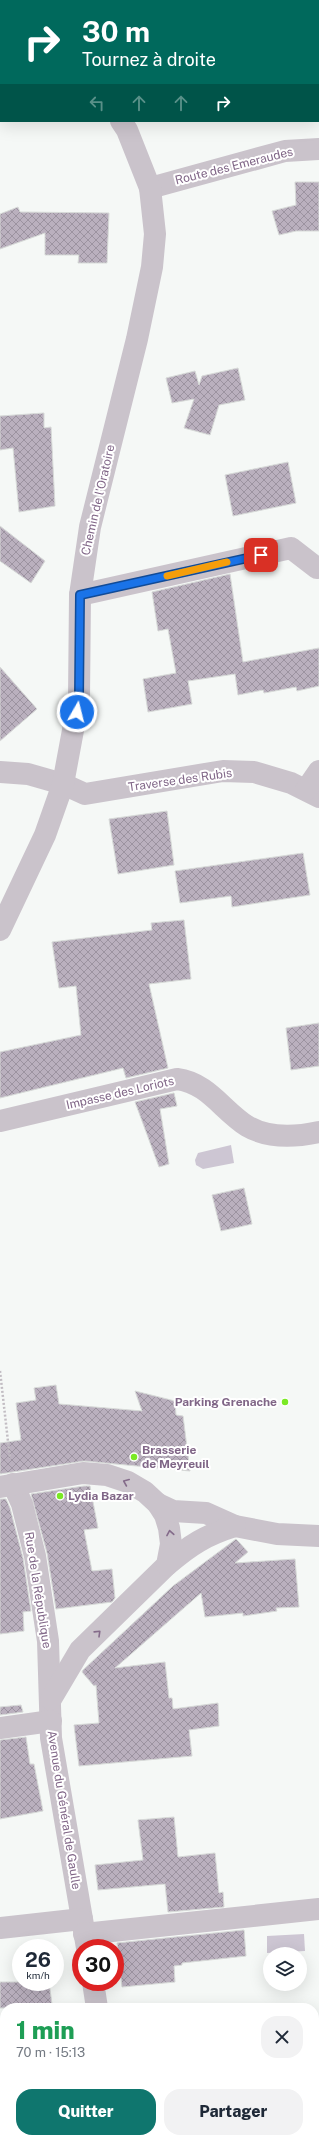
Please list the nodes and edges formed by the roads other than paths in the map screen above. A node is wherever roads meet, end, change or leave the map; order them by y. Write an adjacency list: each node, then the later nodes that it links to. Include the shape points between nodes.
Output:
1 (121, 122): 3 (street, Chemin de l'Oratoire, via 127,130)
2 (319, 149): 3 (street, Route des Emeraudes, via 285,151)
3 (150, 188): 5 (street, Chemin de l'Oratoire, via 155,234 152,267 137,339 90,527)
4 (317, 568): 5 (street, via 291,548)
5 (80, 595): 8 (street, Chemin de l'Oratoire, via 79,698)
6 (319, 771): 9 (street)
7 (0, 772): 8 (street, Traverse des Rubis, via 28,774)
8 (63, 784): 9 (street, Traverse des Rubis, via 85,794 223,771 254,772); 10 (street, via 45,835)
9 (313, 793)
10 (0, 930)
11 (0, 1121): 12 (street, Impasse des Loriots, via 177,1079 190,1081 202,1088 248,1126 273,1135)
12 (319, 1132)
13 (8, 1478): 14 (street, one-way to 13, via 128,1482 108,1475 83,1473); 18 (street, Rue de la République, via 22,1504 35,1556)
14 (158, 1504): 15 (street, via 173,1511 206,1513); 17 (street, one-way to 14, via 171,1538 165,1515)
15 (235, 1526): 16 (street, via 277,1534); 17 (street, via 197,1540)
16 (319, 1536)
17 (167, 1565): 19 (street, one-way to 17)
18 (48, 1641): 19 (street, via 62,1652); 20 (street, Rue de la République)
19 (80, 1650): 20 (street)
20 (51, 1699): 21 (street, Avenue du Général de Gaulle)
21 (51, 1720): 22 (street); 25 (street, Avenue du Général de Gaulle, via 51,1738)
22 (0, 1728)
23 (319, 1909): 25 (street)
24 (0, 1928): 25 (street)
25 (84, 1933)
26 (94, 1991): 27 (street)
27 (96, 2003)

